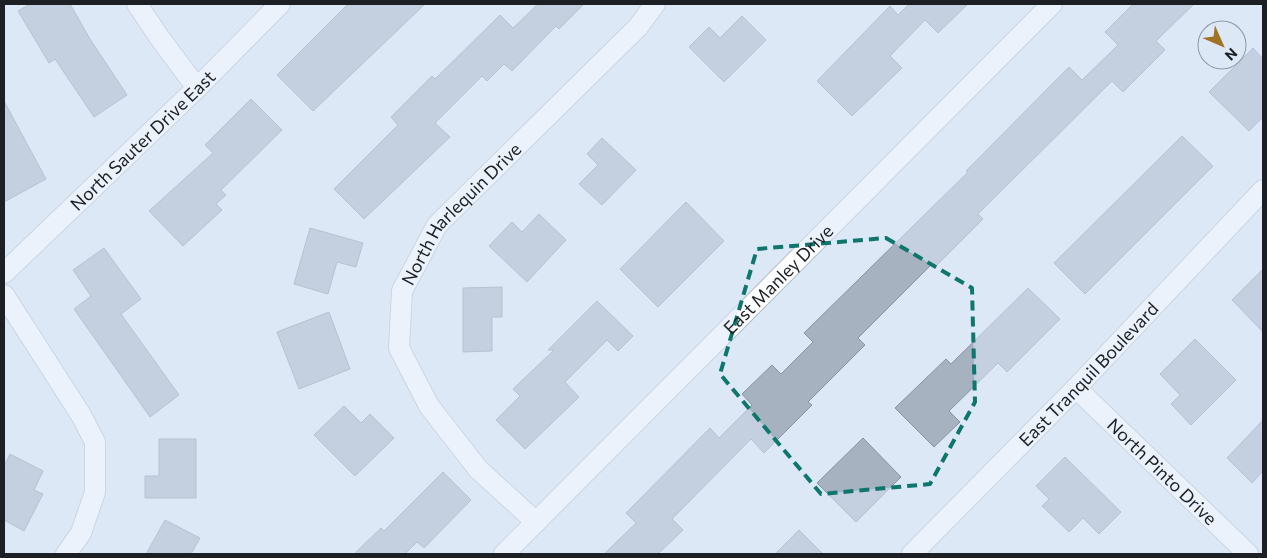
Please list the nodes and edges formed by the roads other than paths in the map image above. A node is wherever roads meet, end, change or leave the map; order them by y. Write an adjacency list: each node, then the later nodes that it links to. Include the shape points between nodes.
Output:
1 (137, 4): 5 (street)
2 (280, 4): 5 (street, North Sauter Drive East)
3 (655, 4): 10 (street, North Harlequin Drive, via 638,27 437,225 402,291 399,348 429,406 478,469)
4 (1052, 4): 10 (street, East Manley Drive)
5 (197, 88): 7 (street, North Sauter Drive East)
6 (1263, 190): 9 (street, East Tranquil Boulevard)
7 (4, 273)
8 (4, 295): 11 (street, via 95,442 95,492 81,533)
9 (1076, 388): 13 (street, East Tranquil Boulevard); 14 (street, North Pinto Drive)
10 (536, 522): 12 (street, East Manley Drive)
11 (66, 554)
12 (504, 554)
13 (912, 554)
14 (1248, 554)

